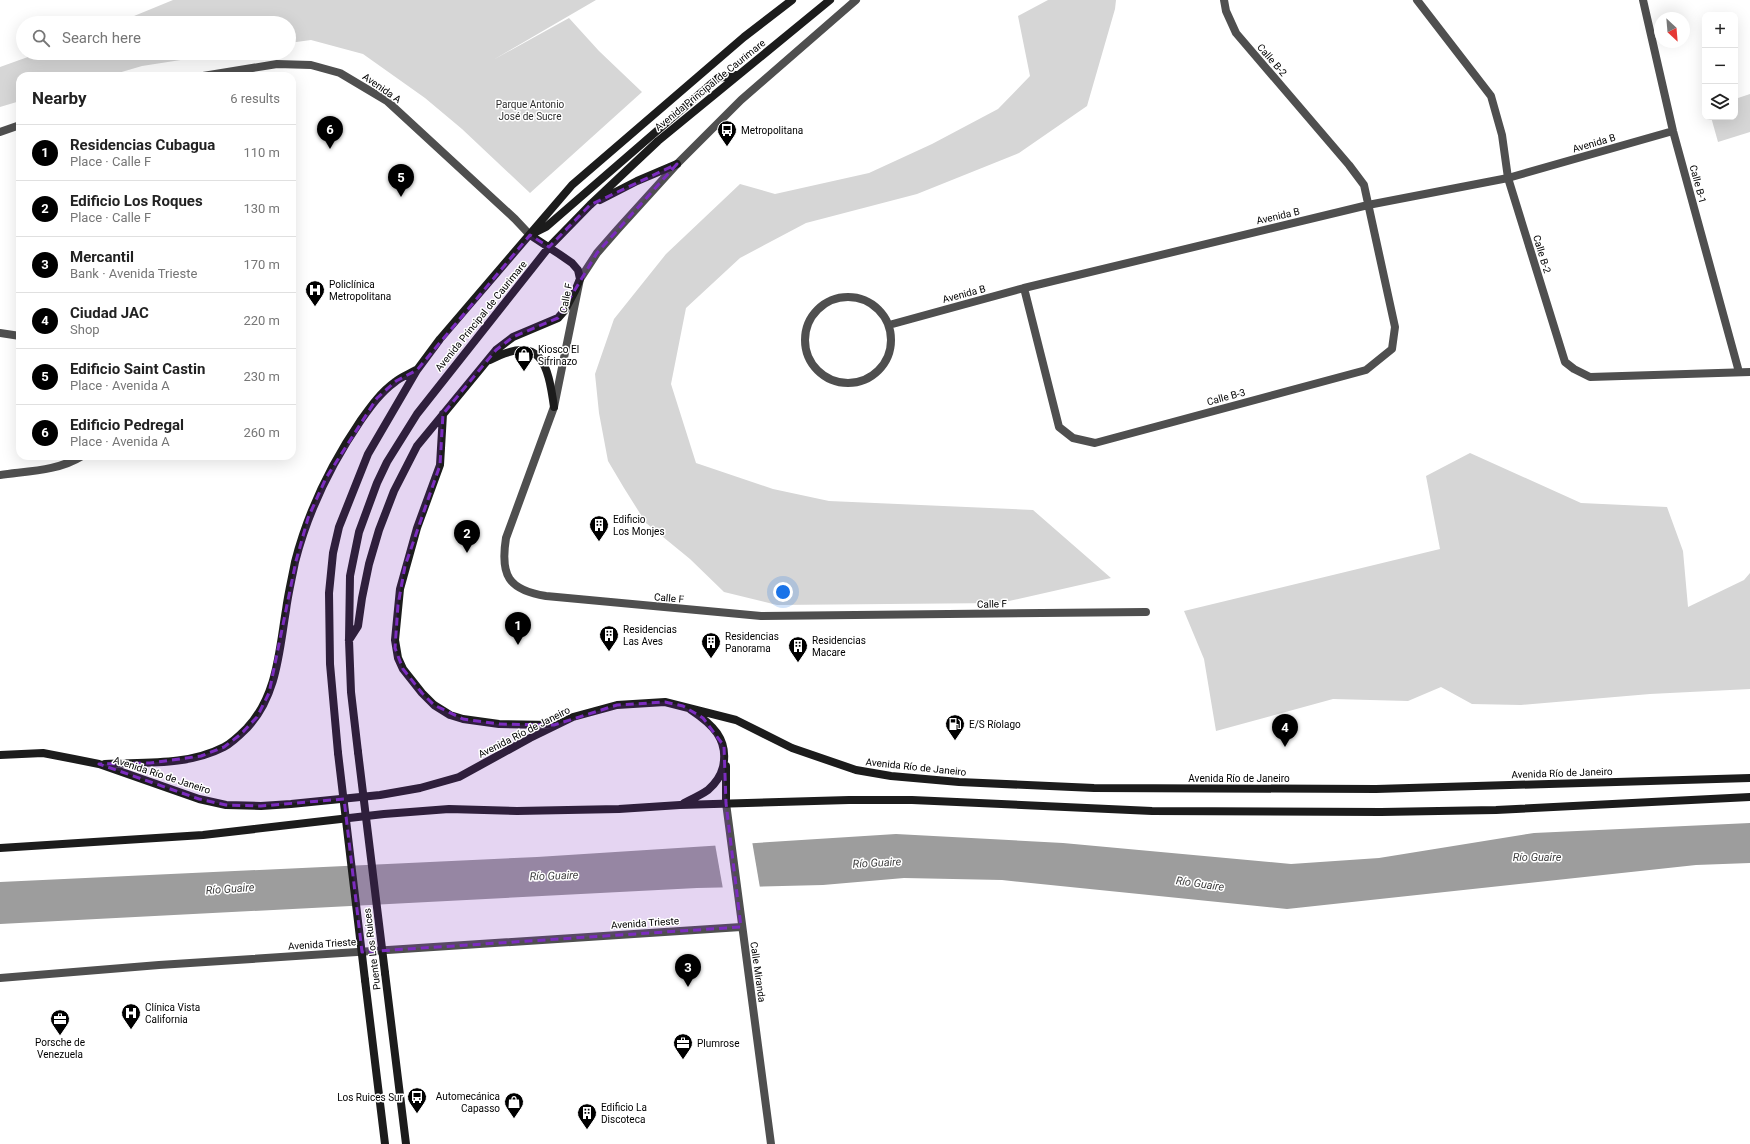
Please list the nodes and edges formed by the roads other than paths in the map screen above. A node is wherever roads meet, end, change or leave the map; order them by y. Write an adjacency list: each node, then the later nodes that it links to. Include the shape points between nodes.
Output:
1 (792, 0): 16 (main road, Avenida Principal de Caurimare, via 744,37 572,185)
2 (830, 0): 8 (main road, Avenida Principal de Caurimare)
3 (856, 0): 12 (street, via 741,100)
4 (1224, 0): 15 (street, Calle B-2, via 1236,32 1349,165 1364,185)
5 (1416, 0): 13 (street, Calle B-2, via 1491,96 1502,135)
6 (1643, 0): 10 (street, Calle B-1)
7 (227, 72): 16 (street, Avenida A, via 276,64 310,65 340,73 387,101)
8 (737, 75): 14 (main road, Avenida Principal de Caurimare, via 658,141); 16 (main road, via 718,78 550,223)
9 (16, 127): 11 (street)
10 (1673, 131): 13 (street, Avenida B); 25 (street, Calle B-1)
11 (0, 132)
12 (676, 164): 14 (main road); 18 (street, via 597,253)
13 (1508, 178): 15 (street, Avenida B); 25 (street, Calle B-2, via 1566,362 1574,370 1590,377)
14 (590, 205): 17 (main road, Avenida Principal de Caurimare)
15 (1368, 205): 19 (street, Avenida B); 19 (street, Calle B-3, via 1395,327 1392,349 1366,370 1095,443 1073,438 1059,427)
16 (530, 235): 17 (main road); 24 (main road, Avenida Principal de Caurimare, via 440,339)
17 (549, 247): 18 (main road, via 578,270); 32 (main road, Avenida Principal de Caurimare, via 417,414 380,476 356,544 350,576)
18 (580, 279): 23 (main road, via 570,302 558,318 513,337 496,350); 27 (street, Calle F)
19 (1024, 288): 20 (street, Avenida B)
20 (889, 325): 20 (street, via 881,311 869,302 855,297 842,297 827,302 814,313 805,334 809,359 824,376 838,382 852,383 866,379 873,375 888,357 892,344)
21 (0, 333): 22 (street)
22 (16, 335)
23 (486, 362): 27 (main road, via 499,354 513,350 531,351 540,358 546,368 551,382); 28 (main road)
24 (417, 370): 36 (main road, Avenida Principal de Caurimare, via 368,454 343,514 333,553 329,593 330,664); 39 (main road, via 396,381 377,398 326,478 308,518 287,601 276,668 269,694 257,717 224,747 201,756 150,763)
25 (1738, 372): 26 (street, Calle B-2)
26 (1750, 372)
27 (554, 407): 31 (street, Calle F, via 506,538 503,557 506,573 517,587 530,594 761,616)
28 (442, 414): 32 (main road, via 417,446 394,491 369,564 358,626); 34 (main road, via 440,465 417,528 400,589 396,633 398,658 407,675 422,693 434,705 450,714 463,719 499,724)
29 (75, 460): 30 (street, via 50,468)
30 (0, 474)
31 (1146, 612)
32 (349, 640): 35 (main road, Avenida Principal de Caurimare, via 351,692)
33 (683, 706): 34 (main road, Avenida Río de Janeiro, via 665,702 617,705 574,717); 38 (main road, via 703,718 713,728 724,746); 40 (main road, Avenida Río de Janeiro, via 736,720 792,748 856,770 891,776 966,782 1094,788 1376,789)
34 (554, 726): 39 (main road, Avenida Río de Janeiro, via 459,777 420,788 380,795 291,804 226,805 199,799)
35 (358, 752): 50 (main road, Puente Los Ruices, bridge)
36 (338, 753): 49 (main road, Puente Los Ruices, bridge)
37 (0, 755): 39 (main road, Avenida Río de Janeiro, via 42,753)
38 (726, 755): 42 (main road); 43 (main road, via 722,771 710,789)
39 (99, 764)
40 (1750, 778)
41 (1750, 797): 42 (main road, via 1381,812 1152,811 912,800)
42 (726, 803): 43 (main road); 47 (street, Calle Miranda)
43 (680, 805): 45 (main road, via 574,810 449,809 203,835)
44 (0, 845): 45 (main road)
45 (14, 847): 46 (main road)
46 (0, 848)
47 (741, 923): 48 (street, Avenida Trieste); 51 (street, Calle Miranda)
48 (0, 978)
49 (385, 1144)
50 (406, 1144)
51 (771, 1144)

